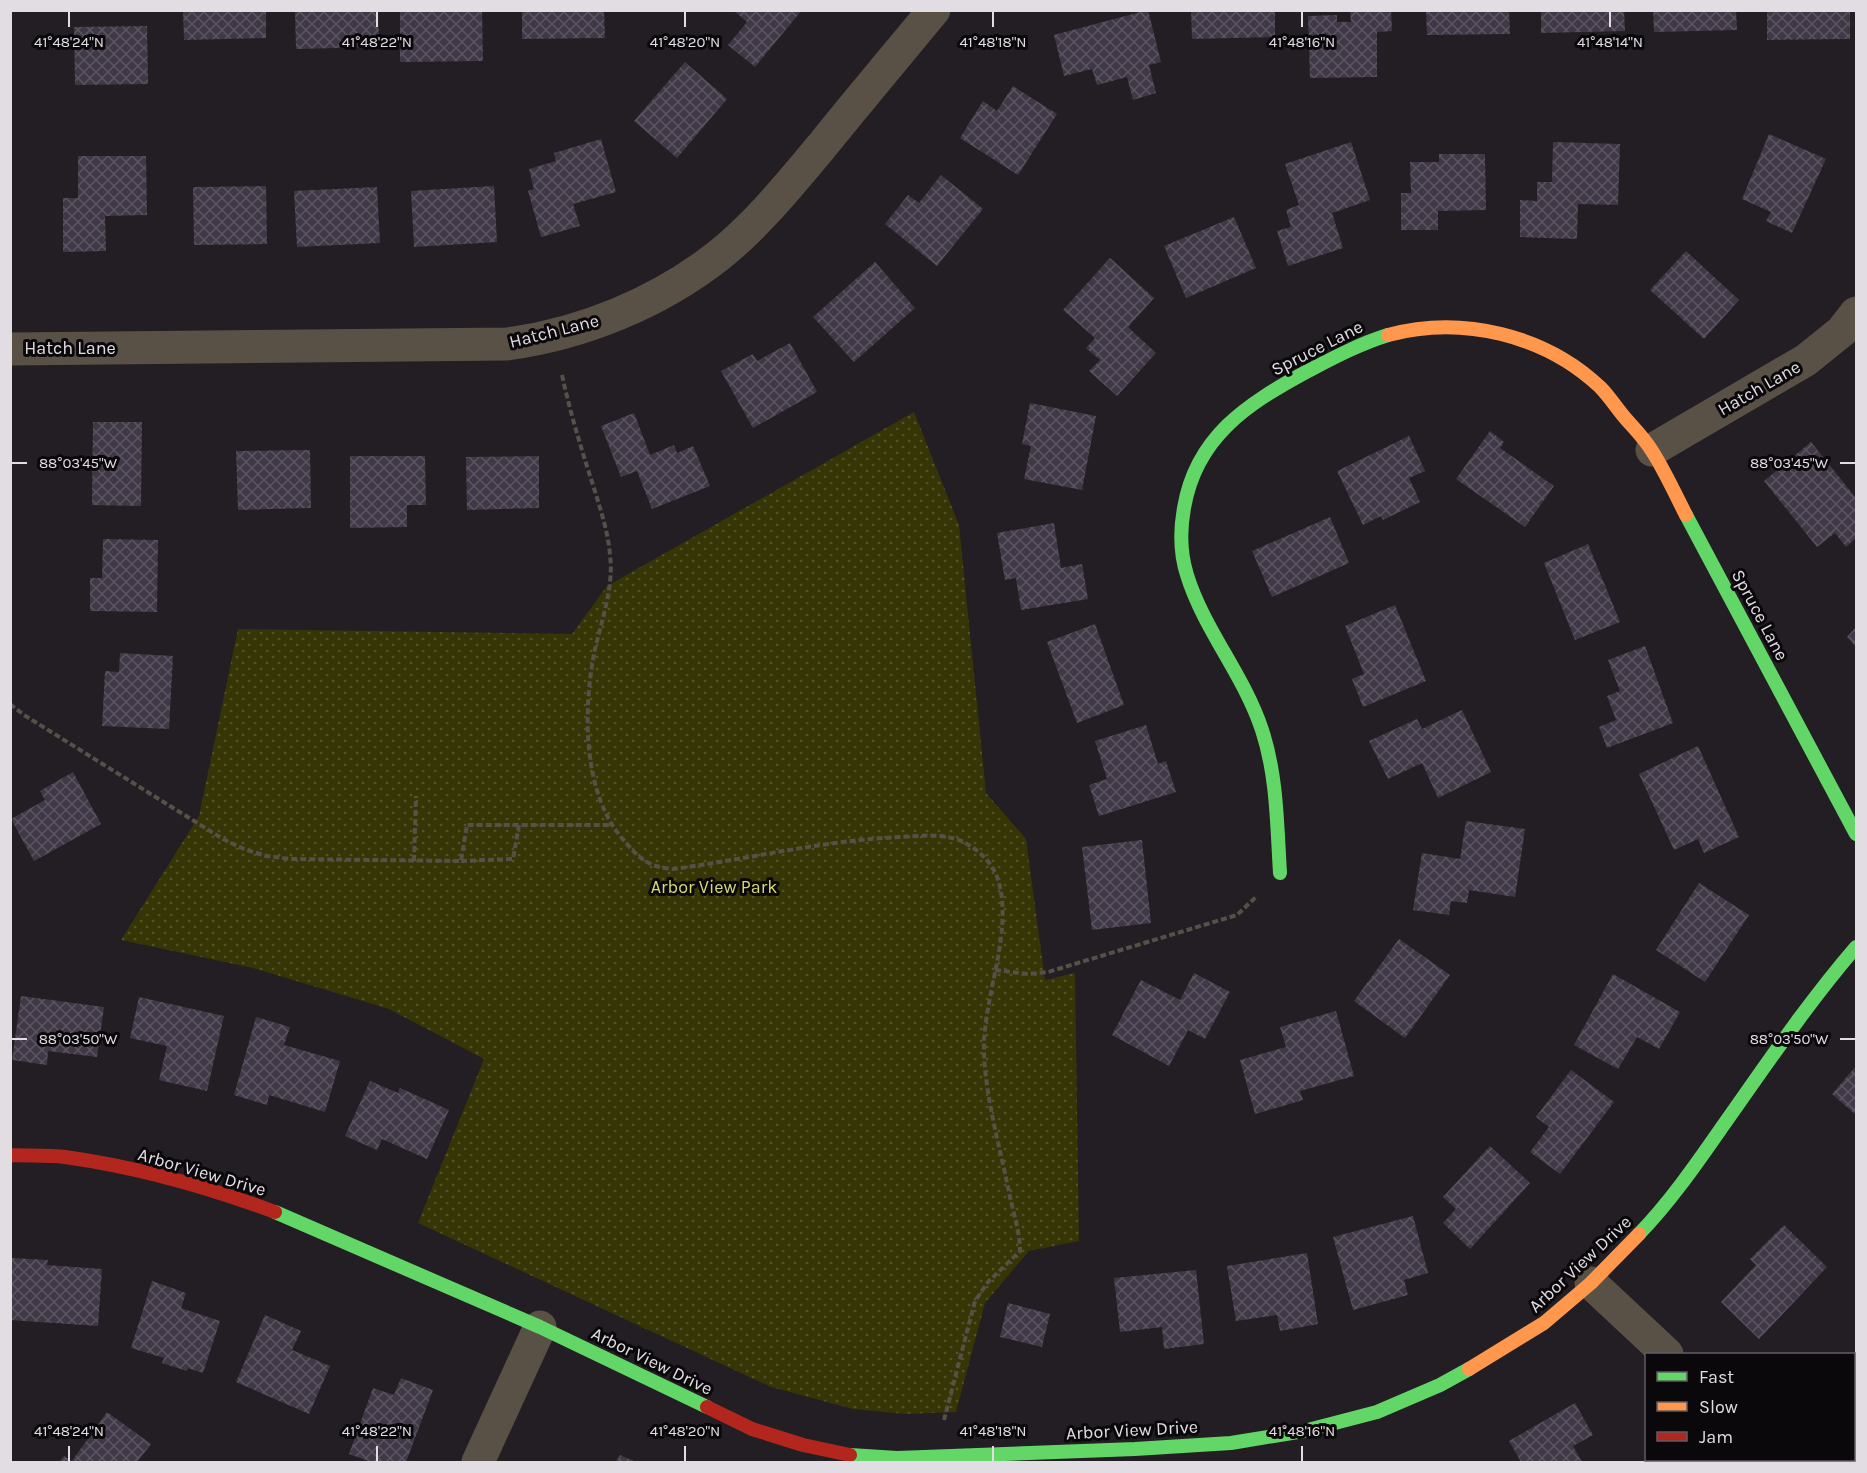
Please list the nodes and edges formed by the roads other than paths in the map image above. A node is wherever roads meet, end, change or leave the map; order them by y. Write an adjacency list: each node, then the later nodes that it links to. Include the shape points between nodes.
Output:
1 (934, 10): 3 (street, Hatch Lane, via 798,174 741,236 696,272 617,315 550,336 507,344)
2 (1852, 330): 4 (street, Hatch Lane)
3 (10, 349)
4 (1652, 450): 5 (street, Spruce Lane); 6 (street, Spruce Lane, via 1600,387 1571,365 1540,347 1499,333 1454,326 1413,329 1370,340 1252,402 1214,435 1196,464 1185,493 1180,548 1195,597 1244,687 1265,739 1276,806)
5 (1857, 834)
6 (1280, 873)
7 (1857, 946): 9 (street, Arbor View Drive, via 1824,984 1651,1222)
8 (10, 1155): 10 (street, Arbor View Drive, via 63,1157 116,1166 225,1193 297,1220)
9 (1591, 1282): 10 (street, Arbor View Drive, via 1544,1323 1497,1353 1440,1385 1377,1412 1304,1431 1231,1443 934,1458 850,1455 771,1435); 11 (street)
10 (540, 1327): 12 (street)
11 (1666, 1353)
12 (478, 1462)

